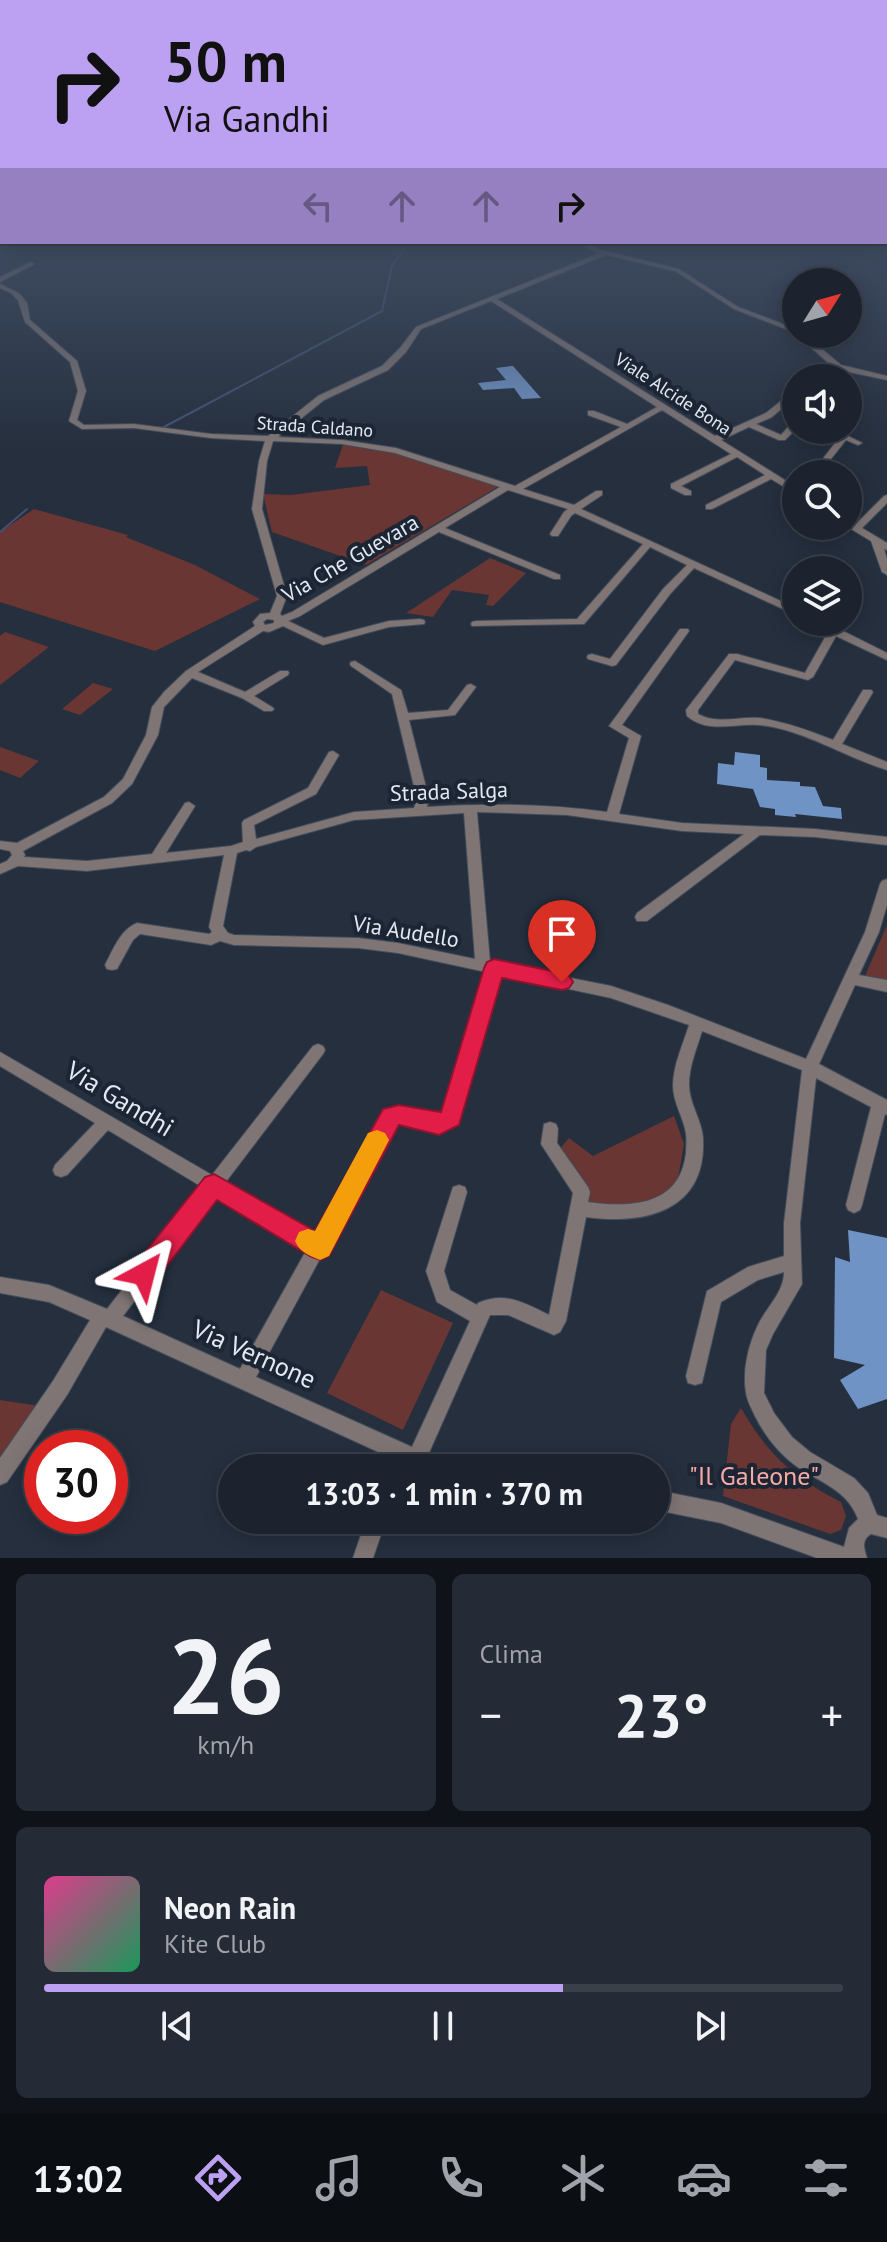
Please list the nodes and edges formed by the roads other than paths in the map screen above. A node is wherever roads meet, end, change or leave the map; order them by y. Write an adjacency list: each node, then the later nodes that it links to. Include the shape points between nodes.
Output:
1 (25, 304): 14 (street, Strada Caldano, via 27,321 73,361 82,391 73,421 82,427 134,426)
2 (480, 304): 14 (street, via 418,328 385,368 321,398)
3 (499, 304): 8 (street, Viale Alcide Bona)
4 (729, 304): 5 (street)
5 (782, 327)
6 (816, 348): 7 (street, via 838,367)
7 (887, 378)
8 (662, 407): 12 (street, Via Che Guevara); 15 (street, Viale Alcide Bona)
9 (780, 408): 11 (street)
10 (591, 413): 12 (street)
11 (749, 424): 13 (street); 15 (street)
12 (626, 426): 21 (street, Via Che Guevara)
13 (782, 438)
14 (270, 439): 21 (street, Strada Caldano, via 396,451); 38 (street, via 257,509 282,596)
15 (714, 440): 17 (street, Viale Alcide Bona)
16 (839, 444): 18 (street)
17 (737, 454): 19 (street, Viale Alcide Bona); 23 (street, via 674,486)
18 (826, 460)
19 (772, 475): 20 (street, Viale Alcide Bona); 25 (street)
20 (782, 482)
21 (512, 488): 26 (street, Strada Caldano); 28 (street, Via Che Guevara)
22 (599, 493): 26 (street)
23 (688, 493)
24 (887, 498): 27 (street)
25 (709, 507)
26 (573, 508): 30 (street); 32 (street, Strada Caldano)
27 (862, 518)
28 (440, 529): 36 (street, Via Che Guevara); 38 (street, Via Che Guevara, via 296,614)
29 (862, 532): 31 (street)
30 (555, 534)
31 (876, 541): 33 (street); 35 (street)
32 (648, 544): 34 (street, Strada Caldano); 40 (street, via 580,622)
33 (887, 547)
34 (692, 565): 37 (street, Strada Caldano); 44 (street, via 612,663)
35 (887, 572)
36 (557, 577)
37 (782, 606)
38 (278, 616): 39 (street, via 323,642 389,624); 47 (street, Via Che Guevara, via 260,619 261,627)
39 (420, 622)
40 (476, 624)
41 (684, 631): 60 (street, via 615,726 635,736)
42 (831, 636): 54 (street, via 808,677 733,656 692,713 704,722 773,724)
43 (846, 636): 45 (street)
44 (592, 657)
45 (887, 657)
46 (355, 664): 53 (street, via 397,692)
47 (190, 673): 51 (street); 66 (street, via 158,707 152,735 128,781 108,800)
48 (284, 673): 51 (street)
49 (471, 687): 53 (street, via 451,713)
50 (867, 692): 54 (street)
51 (246, 696): 52 (street)
52 (268, 709)
53 (403, 717): 59 (street, via 423,799)
54 (835, 747): 56 (street)
55 (333, 755): 64 (street, via 312,791 248,823)
56 (887, 766)
57 (189, 806): 67 (street)
58 (470, 808): 59 (street, Strada Salga); 60 (street, Strada Salga); 73 (street)
59 (420, 810): 64 (street, Strada Salga, via 354,816)
60 (612, 818): 61 (street, Strada Salga)
61 (757, 831): 62 (street, Strada Salga); 70 (street)
62 (887, 841)
63 (0, 845): 66 (street, Strada Salga)
64 (250, 847): 65 (street, Strada Salga)
65 (231, 850): 67 (street, Strada Salga); 71 (street, via 216,927)
66 (16, 855): 67 (street, Strada Salga, via 87,866); 68 (street)
67 (156, 858)
68 (0, 869)
69 (887, 884): 74 (street)
70 (642, 917)
71 (220, 934): 72 (street, Via Audello, via 211,940 137,928); 73 (street, Via Audello, via 234,940 358,943)
72 (112, 965)
73 (488, 967): 76 (street, Via Audello, via 611,992); 88 (street, via 451,1118 439,1124 392,1116)
74 (850, 979): 75 (street); 79 (street)
75 (887, 986)
76 (697, 1022): 79 (street, Via Audello); 87 (street, via 681,1084 695,1140 688,1179 681,1190 634,1214)
77 (318, 1050): 84 (street)
78 (0, 1058): 81 (street, Via Gandhi)
79 (810, 1067): 80 (street, Via Audello); 89 (street, via 792,1223)
80 (884, 1106): 86 (street)
81 (107, 1121): 83 (street); 84 (street, Via Gandhi)
82 (550, 1129): 87 (street, via 549,1144 582,1192)
83 (61, 1170)
84 (214, 1185): 88 (street, Via Gandhi); 92 (street)
85 (459, 1192): 91 (street, via 435,1271 443,1296)
86 (854, 1205)
87 (579, 1208): 91 (street, via 554,1326 503,1305 493,1304)
88 (320, 1248): 94 (street)
89 (793, 1261): 93 (street, via 754,1273 713,1297); 99 (street, via 793,1284 757,1350 755,1394 785,1444 847,1485)
90 (0, 1285): 92 (street, Via Vernone, via 49,1294)
91 (479, 1316): 96 (street)
92 (106, 1318): 94 (street, Via Vernone); 97 (street)
93 (695, 1376)
94 (244, 1380): 95 (street, Via Vernone)
95 (395, 1454)
96 (405, 1454)
97 (0, 1475)
98 (670, 1503): 102 (street, via 746,1520)
99 (878, 1525): 103 (street, via 862,1526 854,1541)
100 (371, 1534): 101 (street)
101 (363, 1558)
102 (845, 1558)
103 (857, 1558)

